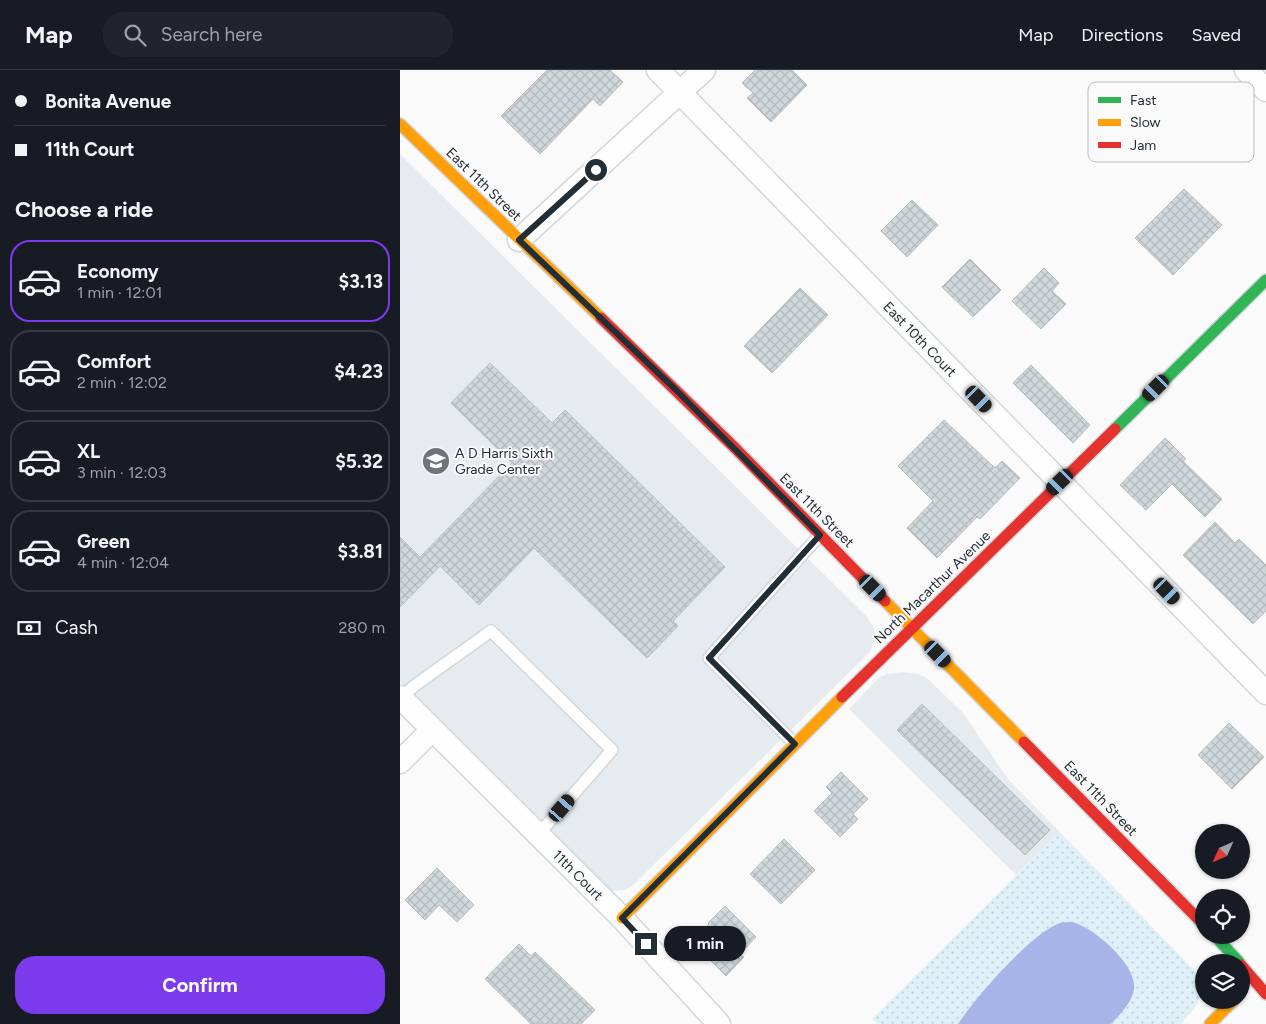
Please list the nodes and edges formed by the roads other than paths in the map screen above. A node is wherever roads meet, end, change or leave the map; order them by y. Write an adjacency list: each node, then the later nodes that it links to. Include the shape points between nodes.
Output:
1 (658, 70): 5 (street, East 10th Court)
2 (704, 70): 5 (street)
3 (1246, 70): 4 (street)
4 (1266, 90)
5 (680, 93): 7 (street); 9 (street, East 10th Court)
6 (400, 124): 7 (main road, East 11th Street)
7 (519, 240): 10 (main road, East 11th Street, via 664,378)
8 (1266, 280): 9 (main road, North Macarthur Avenue)
9 (1060, 482): 11 (main road, North Macarthur Avenue); 12 (street, East 10th Court)
10 (820, 535): 11 (main road, East 11th Street); 15 (lane, via 709,658)
11 (912, 628): 15 (main road, North Macarthur Avenue); 18 (main road, East 11th Street)
12 (1266, 693)
13 (400, 698): 14 (street, 11th Court); 17 (lane, via 491,631 605,743 612,750)
14 (432, 730): 16 (street); 17 (street, 11th Court)
15 (795, 744): 19 (main road, North Macarthur Avenue)
16 (400, 762)
17 (538, 835): 19 (street, 11th Court)
18 (1195, 916)
19 (622, 918): 25 (street, 11th Court)
20 (1222, 944): 21 (main road)
21 (1231, 954)
22 (1250, 975): 23 (main road)
23 (1266, 994)
24 (1225, 1009): 26 (main road)
25 (719, 1024)
26 (1210, 1024)

